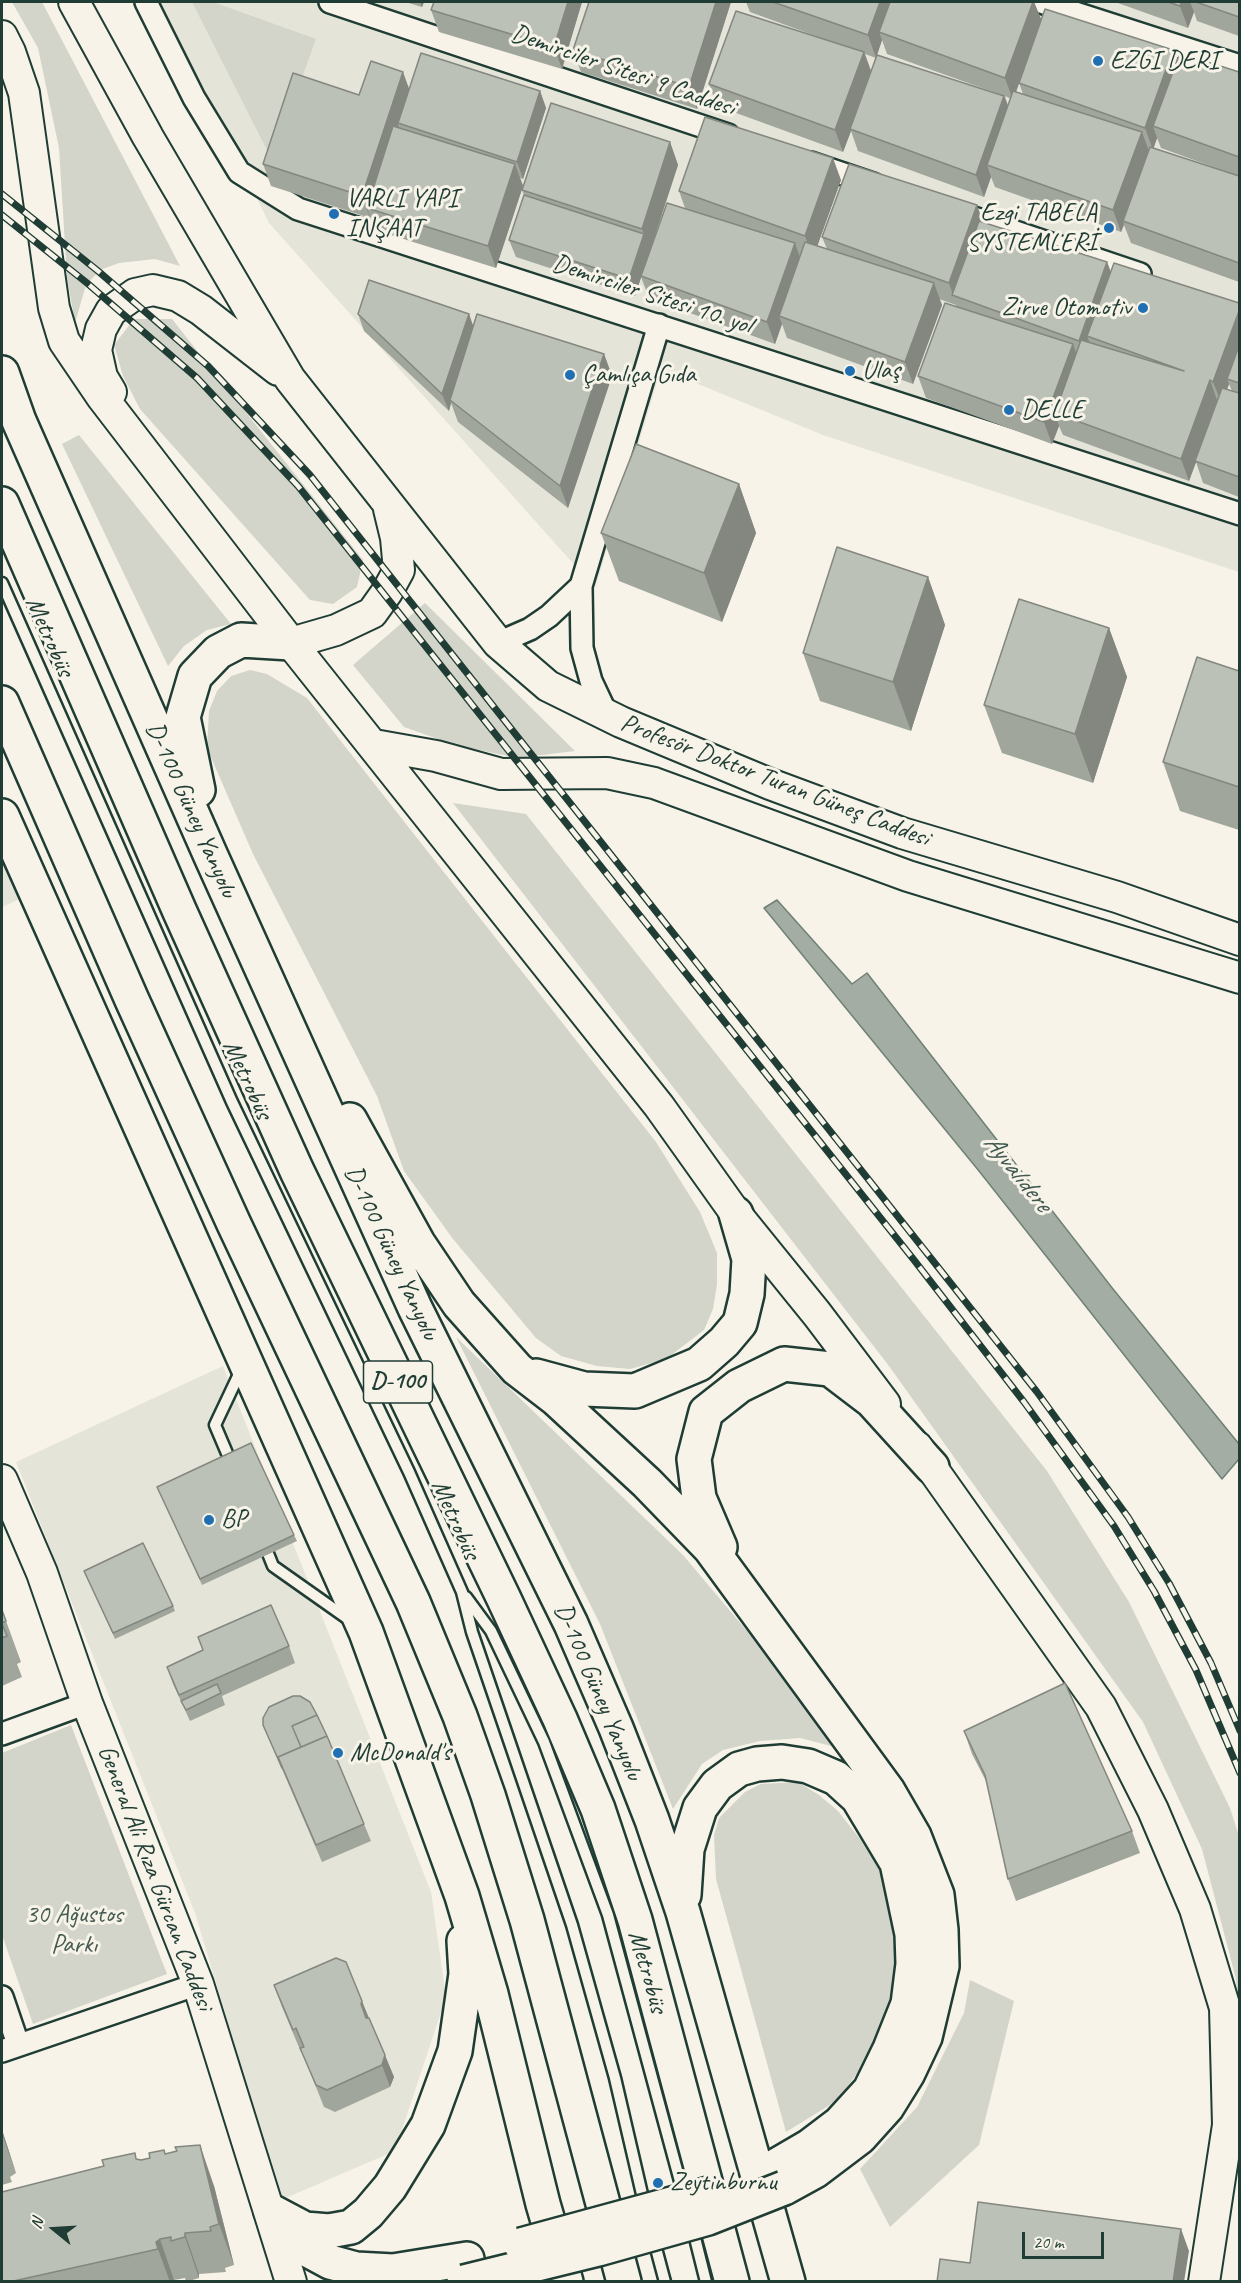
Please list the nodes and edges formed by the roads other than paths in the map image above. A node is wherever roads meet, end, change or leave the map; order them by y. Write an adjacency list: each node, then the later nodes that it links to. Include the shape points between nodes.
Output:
1 (74, 2): 14 (main road)
2 (146, 2): 12 (street, Demirciler Sitesi 10. yol, via 194,98 238,172 298,209)
3 (330, 2): 7 (street, Demirciler Sitesi 9 Caddesi)
4 (1041, 2): 6 (street)
5 (2, 36): 15 (main road, via 24,93 54,308 64,341)
6 (1239, 66)
7 (751, 143)
8 (796, 158): 9 (street)
9 (887, 189)
10 (933, 204): 11 (street)
11 (1160, 280)
12 (659, 325): 18 (street, Demirciler Sitesi 10. yol); 20 (street)
13 (2, 374): 27 (main road, D-100 Güney Yanyolu, via 19,422)
14 (290, 379): 15 (main road, via 178,296 153,290 135,294 111,311 96,350 102,377); 16 (main road, Profesör Doktor Turan Güneş Caddesi)
15 (138, 442): 21 (main road)
16 (388, 503): 21 (main road, via 399,570 387,592 372,613 336,630); 22 (main road, Profesör Doktor Turan Güneş Caddesi)
17 (2, 504): 56 (main road, D-100, via 293,1161 504,1599 598,1809 635,1920)
18 (1239, 514)
19 (2, 583): 39 (lane, Metrobüs, via 222,1081 409,1472)
20 (581, 586): 22 (street, via 540,622); 24 (street, via 582,648 591,681)
21 (291, 643): 25 (main road); 27 (main road, via 241,640 218,652 195,675 183,717)
22 (498, 643): 24 (main road, Profesör Doktor Turan Güneş Caddesi, via 548,686)
23 (2, 703): 53 (main road, via 234,1224 413,1602 460,1716 510,1860)
24 (609, 717): 28 (main road, Profesör Doktor Turan Güneş Caddesi, via 770,784 902,833 1117,897)
25 (374, 745): 29 (main road, via 436,756 501,774 608,773 654,783 908,876); 31 (main road, via 659,1106)
26 (2, 816): 32 (main road)
27 (210, 854): 30 (main road, D-100 Güney Yanyolu)
28 (1239, 940)
29 (1239, 978)
30 (313, 1082): 33 (main road, via 355,1124 418,1243 459,1304); 44 (main road, D-100 Güney Yanyolu, via 415,1308 571,1624 652,1820)
31 (736, 1214): 33 (main road, via 749,1259 740,1323 699,1364 635,1392 584,1389); 34 (main road)
32 (245, 1362): 35 (lane, via 215,1425); 40 (main road)
33 (517, 1369): 38 (main road, via 556,1399 647,1483 710,1548)
34 (932, 1467): 38 (main road, via 872,1401 830,1369 784,1364 739,1386 706,1412 694,1459 699,1498); 58 (main road, via 1101,1707 1154,1810 1195,1909 1225,2008 1226,2031 1228,2125)
35 (235, 1474)
36 (2, 1480): 41 (main road, General Ali Rıza Gürcan Caddesi, via 42,1573)
37 (260, 1535): 40 (lane, via 273,1566)
38 (737, 1584): 48 (main road, via 888,1791 914,1836 936,1895 941,1930 942,1966 926,2037 887,2107 860,2137 815,2171)
39 (462, 1592): 54 (lane, Metrobüs, via 472,1632 572,1925 615,2078 635,2175); 55 (lane, Metrobüs, via 491,1631 544,1742 608,1915)
40 (366, 1632): 43 (main road)
41 (87, 1703): 42 (street); 45 (main road, General Ali Rıza Gürcan Caddesi)
42 (2, 1734)
43 (462, 1896): 49 (main road, via 466,1974 455,2051 428,2125 411,2153 390,2187 351,2227 329,2232 305,2229); 52 (main road)
44 (683, 1912): 48 (main road, via 687,1849 700,1808 717,1785 739,1769 757,1764 782,1761 808,1766 836,1778 858,1798 897,1863 912,1934 908,2004 870,2090 839,2124); 57 (main road, D-100 Güney Yanyolu)
45 (198, 1984): 47 (street); 49 (main road, General Ali Rıza Gürcan Caddesi)
46 (2, 1997): 47 (street)
47 (10, 2047)
48 (779, 2177): 50 (main road, bridge, via 707,2195)
49 (270, 2211): 50 (main road, via 304,2248 330,2262 356,2269); 51 (main road, General Ali Rıza Gürcan Caddesi)
50 (466, 2270)
51 (291, 2282)
52 (566, 2282)
53 (624, 2282)
54 (665, 2282)
55 (706, 2282)
56 (732, 2282)
57 (788, 2282)
58 (1204, 2282)

